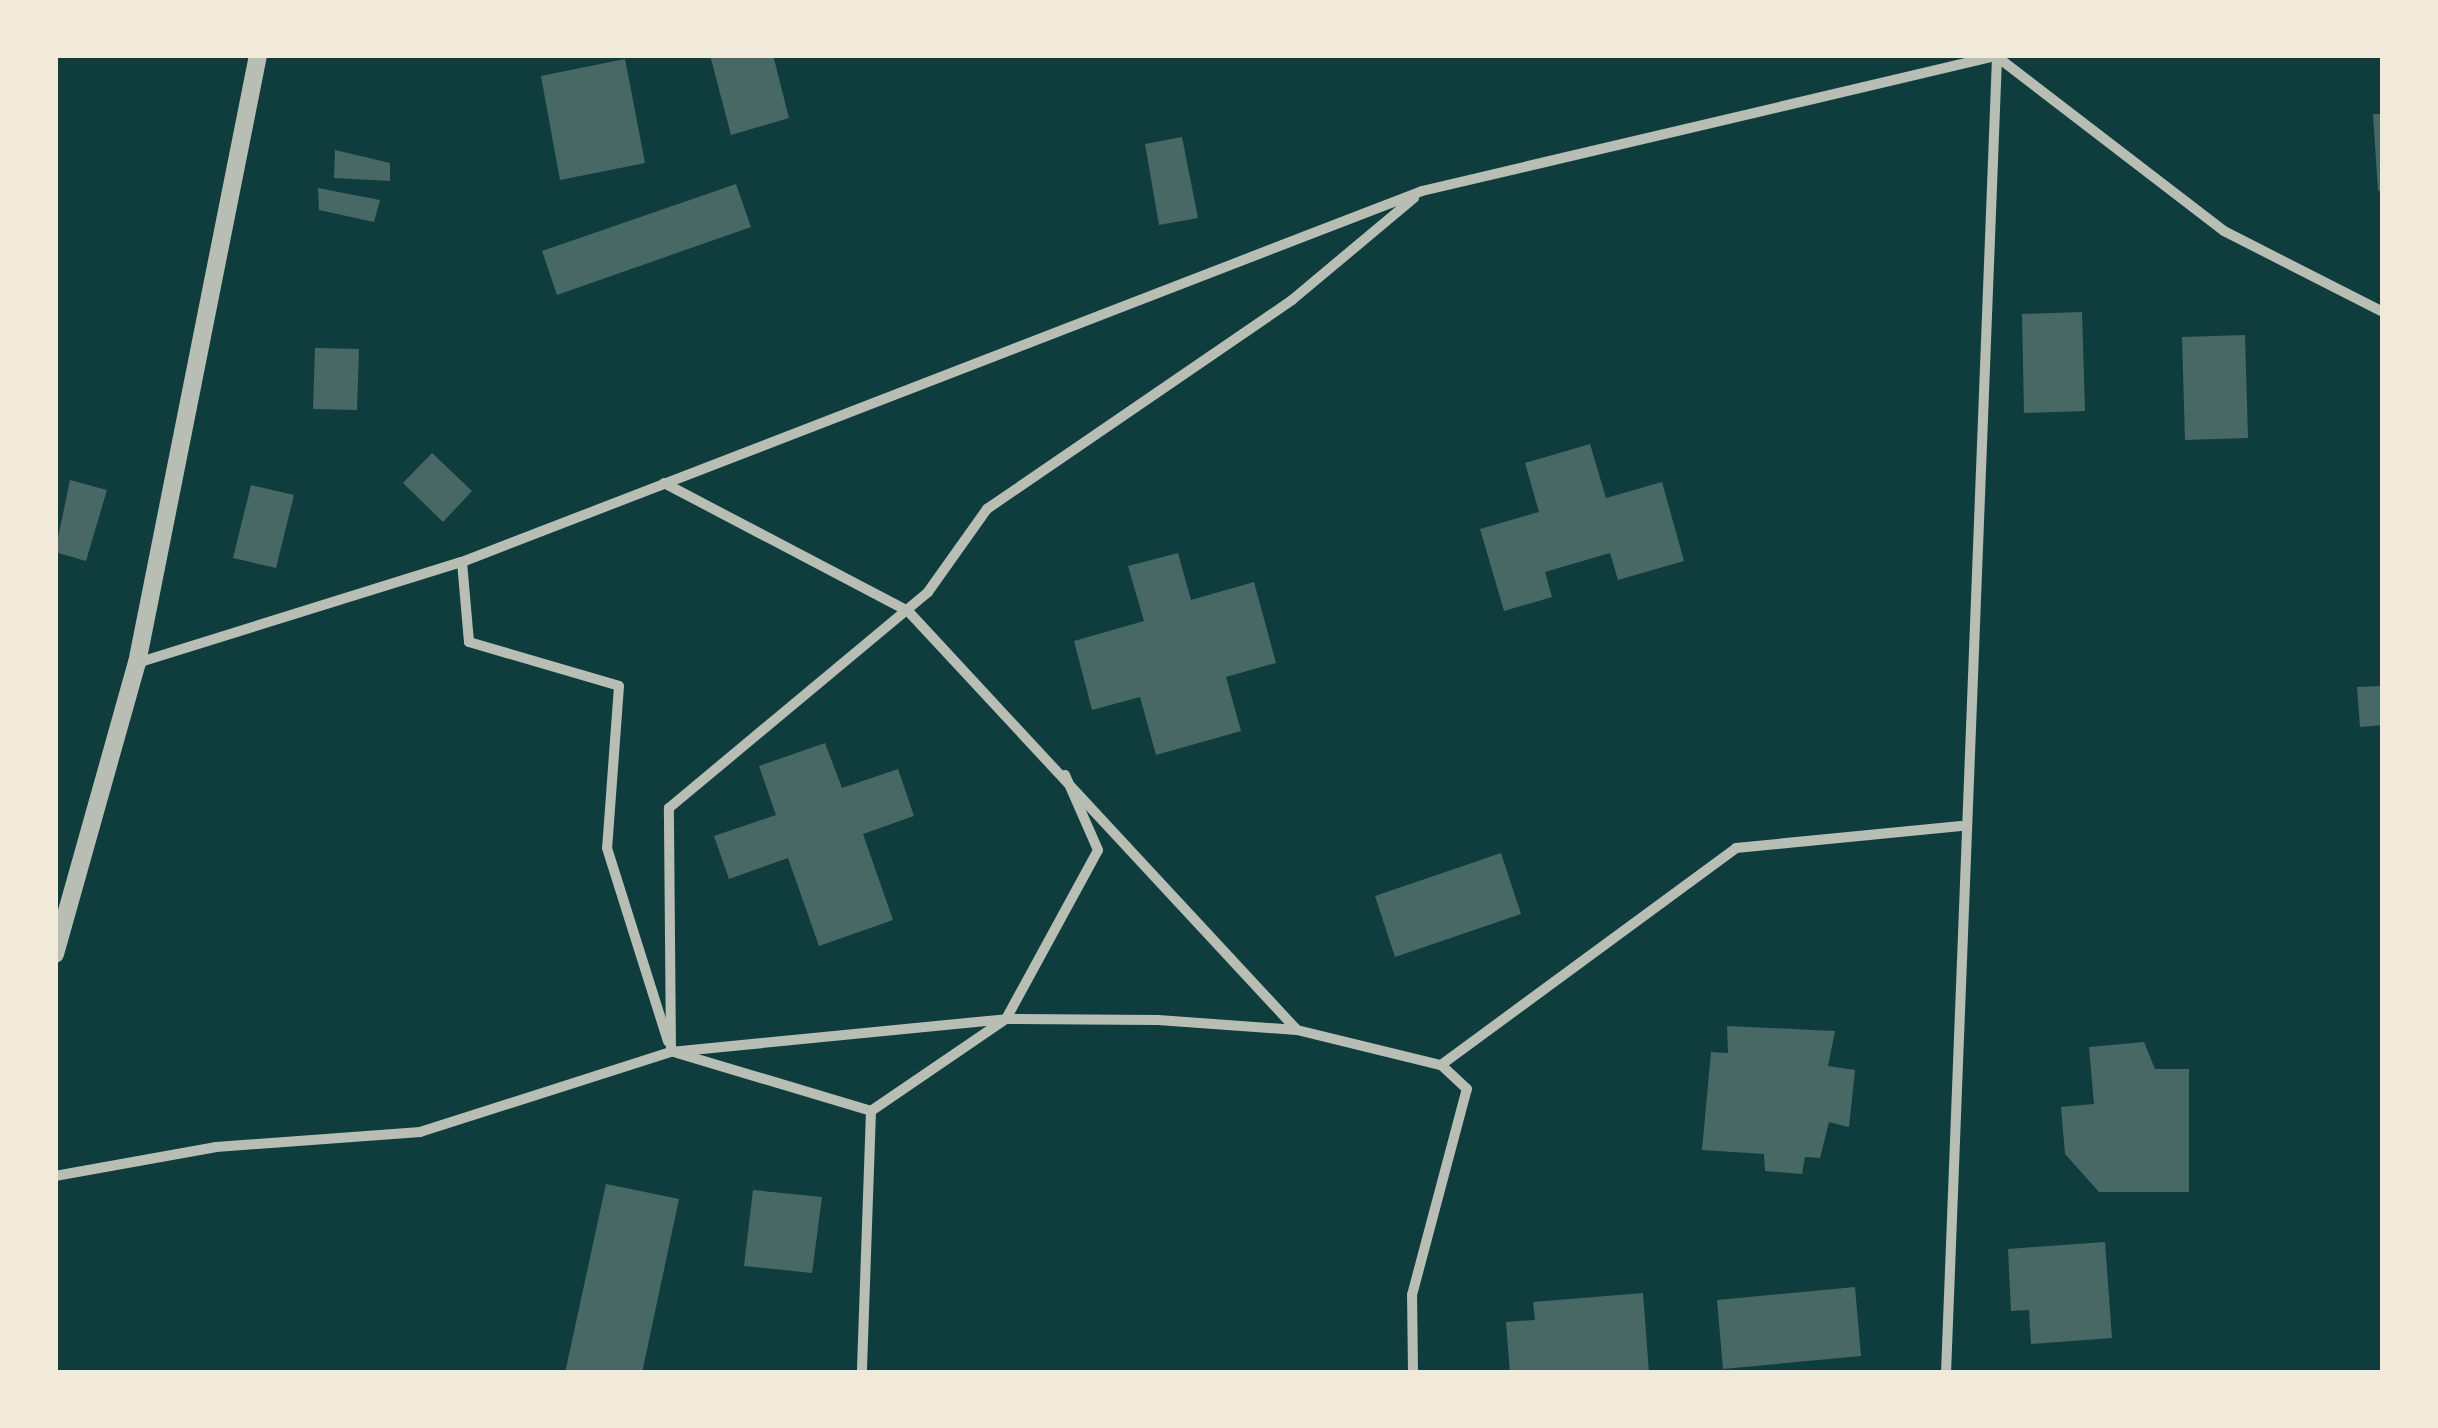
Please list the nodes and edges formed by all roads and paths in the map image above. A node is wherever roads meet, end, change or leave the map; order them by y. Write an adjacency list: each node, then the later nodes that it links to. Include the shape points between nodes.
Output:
1 (258, 55): 8 (street)
2 (1998, 55): 3 (street); 4 (street, via 2224,231); 10 (street)
3 (1422, 191): 5 (street); 7 (street, via 1292,300 987,509)
4 (2383, 312)
5 (664, 483): 6 (street); 7 (street)
6 (462, 562): 8 (street); 14 (street, via 469,642 619,686 607,848)
7 (908, 611): 9 (street); 14 (street, via 668,808)
8 (137, 663): 11 (street)
9 (1060, 765): 12 (street, via 1098,850); 13 (street)
10 (1960, 826): 15 (street, via 1736,848); 20 (street)
11 (55, 954)
12 (1006, 1019): 13 (street); 14 (street); 16 (street)
13 (1297, 1030): 15 (street)
14 (671, 1052): 16 (street); 17 (street, via 420,1132 216,1147)
15 (1441, 1064): 19 (street, via 1467,1089 1412,1295)
16 (871, 1111): 18 (street)
17 (55, 1176)
18 (862, 1373)
19 (1413, 1373)
20 (1946, 1373)

